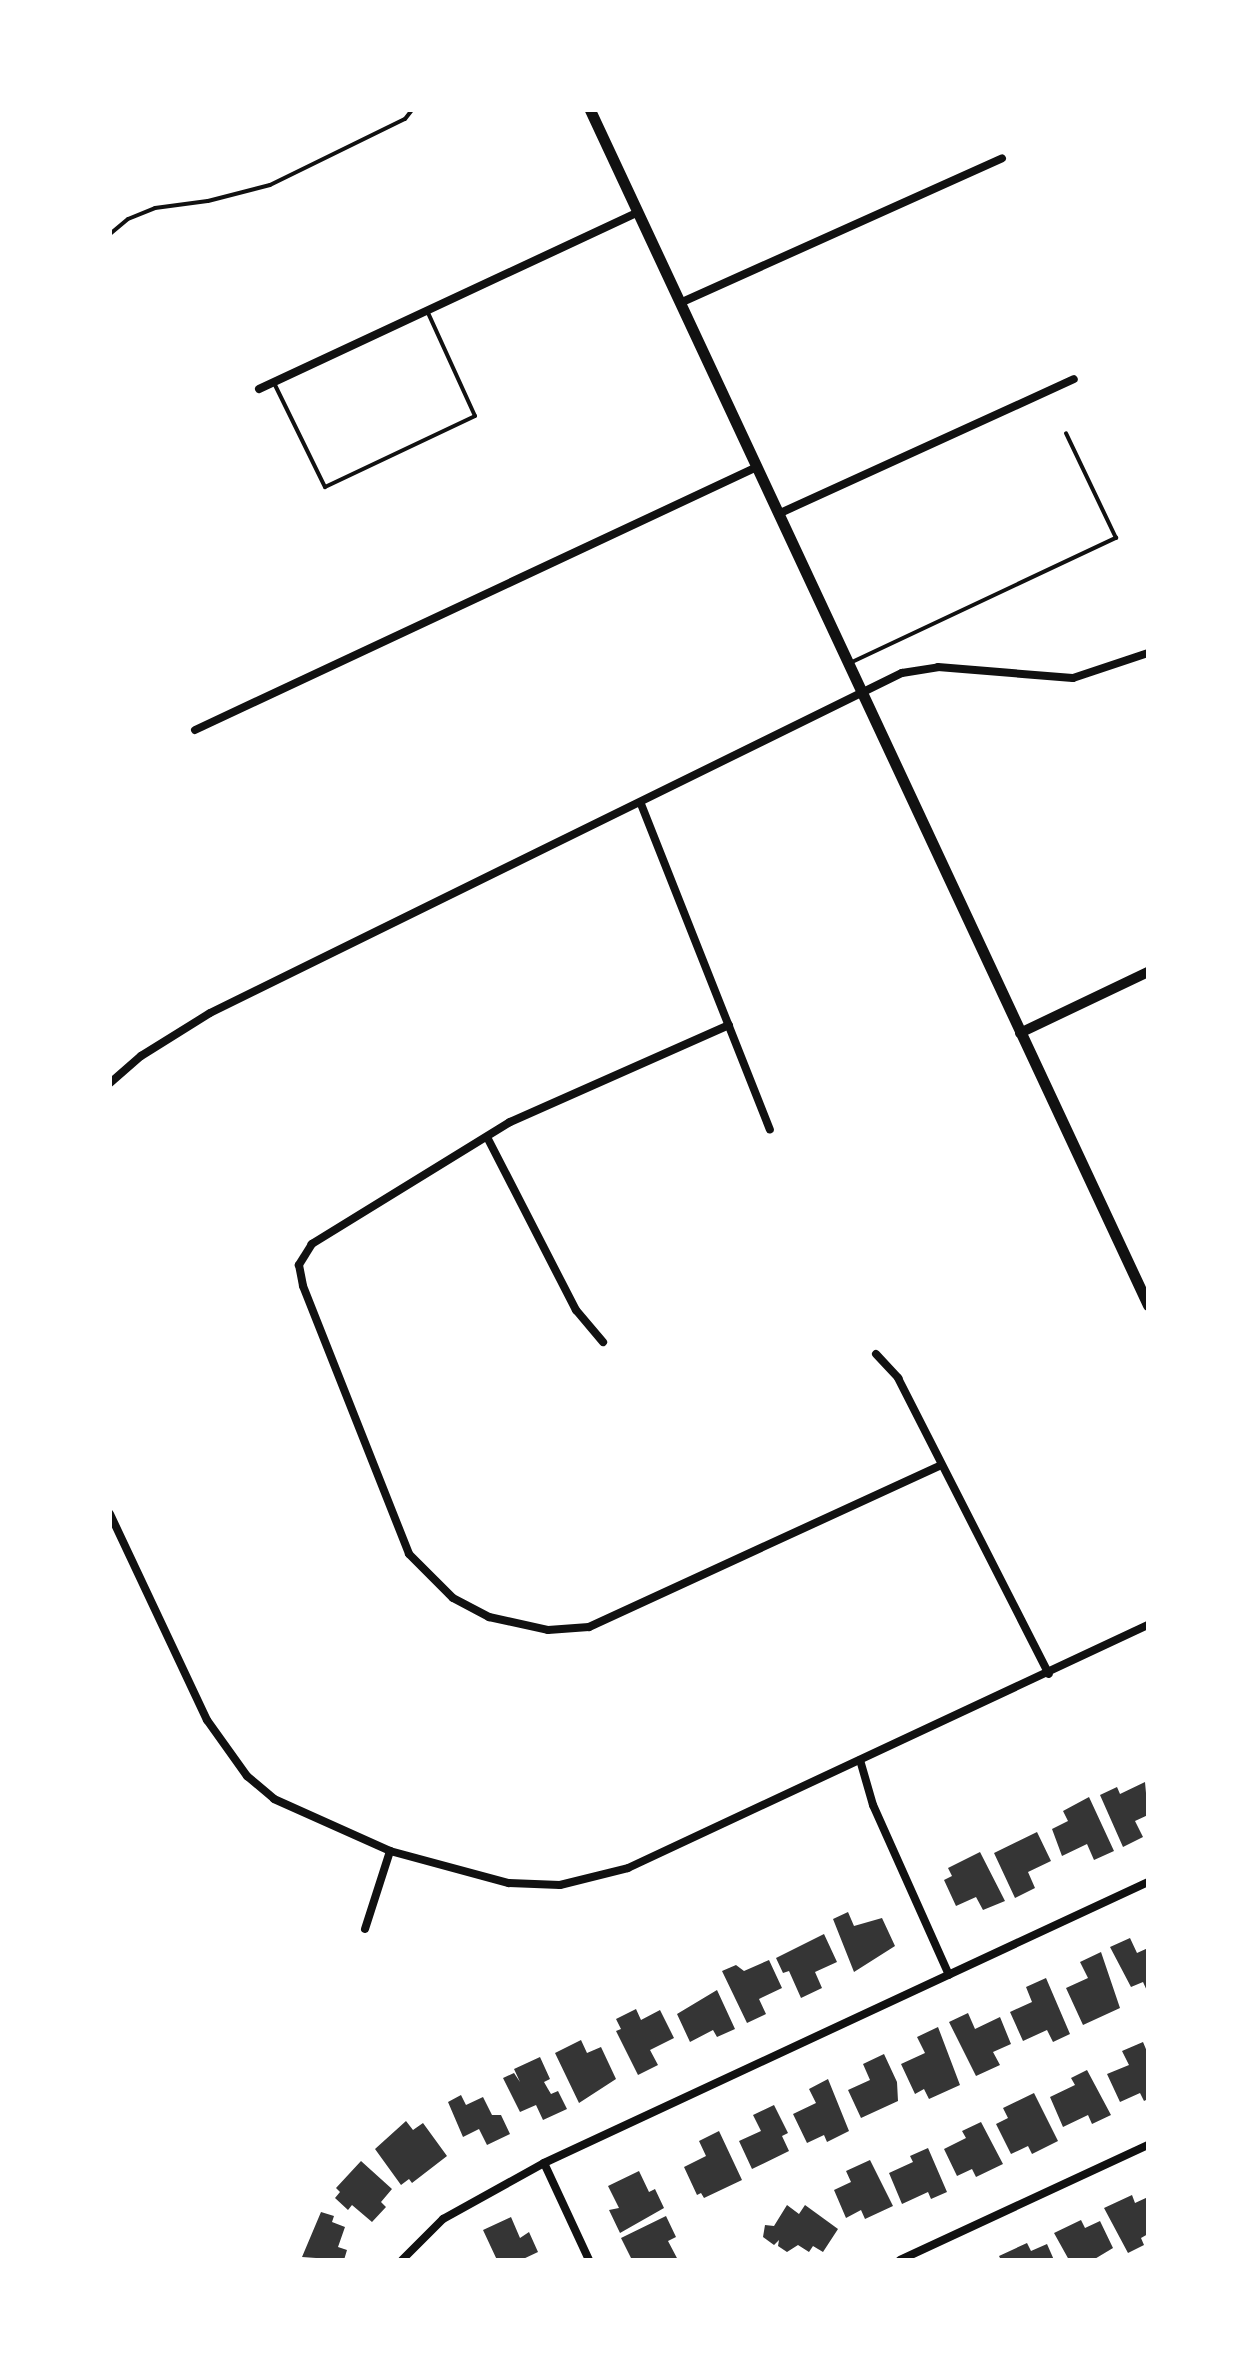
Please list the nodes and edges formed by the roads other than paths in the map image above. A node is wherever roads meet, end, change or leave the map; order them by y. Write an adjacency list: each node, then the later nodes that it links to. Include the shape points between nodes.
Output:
1 (412, 110): 5 (lane, via 270,186 156,208)
2 (590, 110): 4 (main road)
3 (1002, 158): 6 (street)
4 (636, 213): 6 (main road); 7 (street)
5 (110, 234)
6 (680, 303): 12 (main road)
7 (426, 311): 9 (street); 9 (lane, via 476,416 325,487)
8 (1074, 379): 13 (street)
9 (274, 383): 10 (street)
10 (259, 389)
11 (1066, 433): 15 (lane, via 1116,538)
12 (756, 467): 13 (main road); 17 (street)
13 (778, 514): 15 (main road)
14 (1148, 653): 16 (street, via 1074,678 938,666 902,673)
15 (848, 664): 16 (main road)
16 (862, 693): 18 (street); 21 (main road)
17 (195, 730)
18 (641, 804): 20 (street); 22 (street, via 210,1013)
19 (1148, 972): 21 (street)
20 (729, 1025): 23 (street); 24 (street)
21 (1020, 1033): 25 (main road)
22 (110, 1082)
23 (770, 1129)
24 (486, 1137): 26 (street, via 576,1310); 28 (street, via 312,1244 299,1265 409,1554 436,1584 489,1617 548,1630 589,1627)
25 (1148, 1305)
26 (604, 1342)
27 (876, 1354): 28 (street, via 898,1378)
28 (942, 1465): 31 (street)
29 (110, 1514): 33 (street, via 207,1720 236,1764 274,1799)
30 (1148, 1625): 31 (street)
31 (1049, 1674): 32 (street)
32 (860, 1760): 33 (street, via 628,1868 585,1881 509,1883); 36 (street, via 873,1805)
33 (390, 1852): 35 (street)
34 (1148, 1882): 36 (street)
35 (364, 1929)
36 (949, 1975): 38 (street)
37 (1148, 2145): 41 (street)
38 (544, 2163): 39 (street, via 442,2219); 40 (street)
39 (402, 2260)
40 (589, 2260)
41 (900, 2260)

